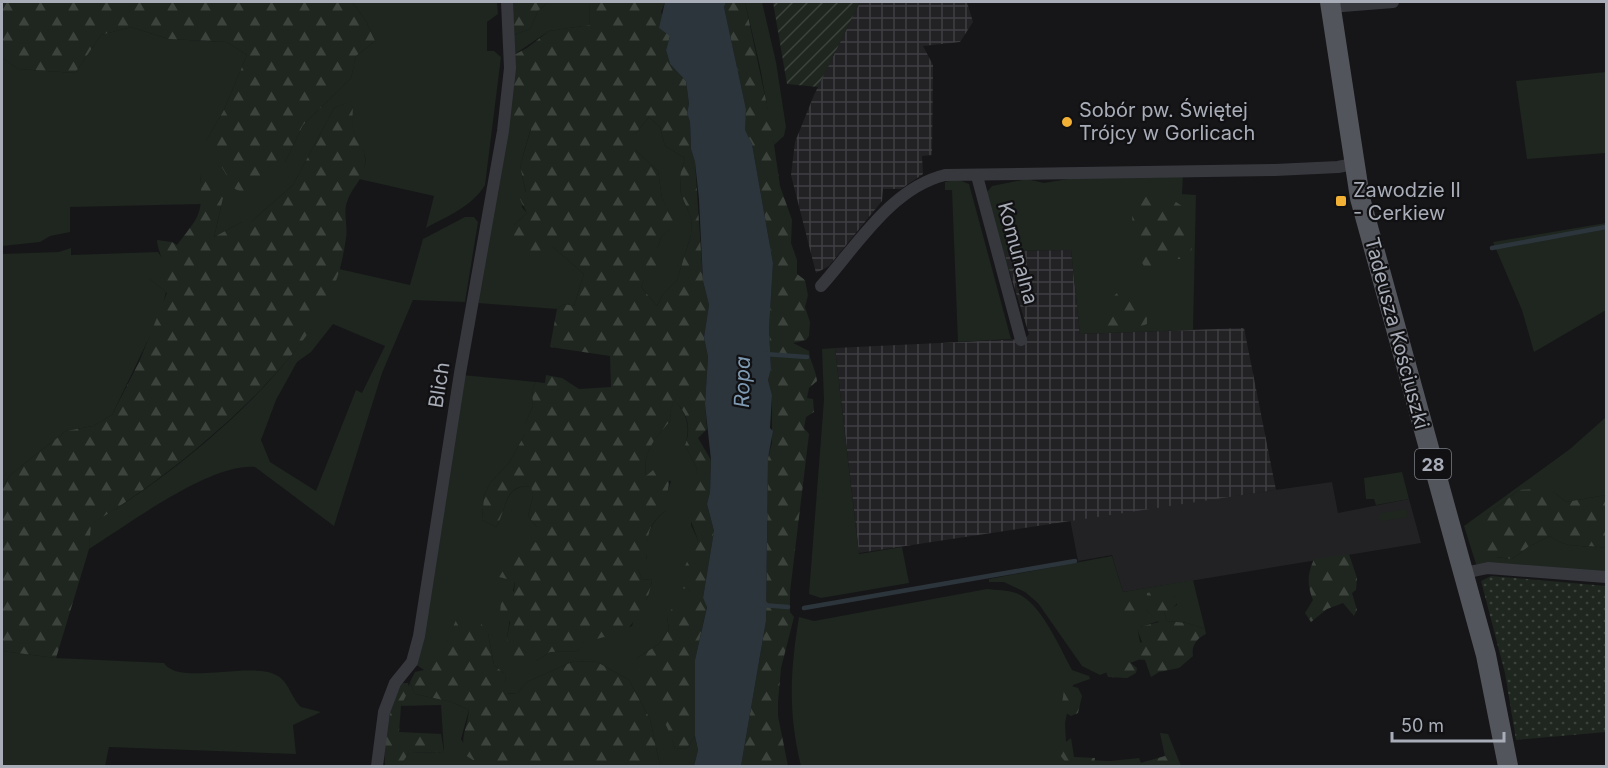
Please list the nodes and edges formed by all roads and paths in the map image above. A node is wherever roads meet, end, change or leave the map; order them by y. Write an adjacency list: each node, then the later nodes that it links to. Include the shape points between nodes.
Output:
1 (507, 2): 10 (street, Blich, via 510,68 504,131 460,373 419,636 412,663 395,683 384,712)
2 (1393, 2): 3 (street)
3 (1330, 4): 4 (main road, Tadeusza Kościuszki / 28)
4 (1353, 164): 5 (street, via 1275,170); 8 (main road, Tadeusza Kościuszki / 28)
5 (977, 176): 6 (street, via 945,175 910,190 882,215); 7 (street, Komunalna)
6 (821, 286)
7 (1021, 340)
8 (1464, 573): 9 (street, via 1488,568); 11 (main road, Tadeusza Kościuszki / 28, via 1486,656)
9 (1606, 577)
10 (377, 766)
11 (1508, 766)

